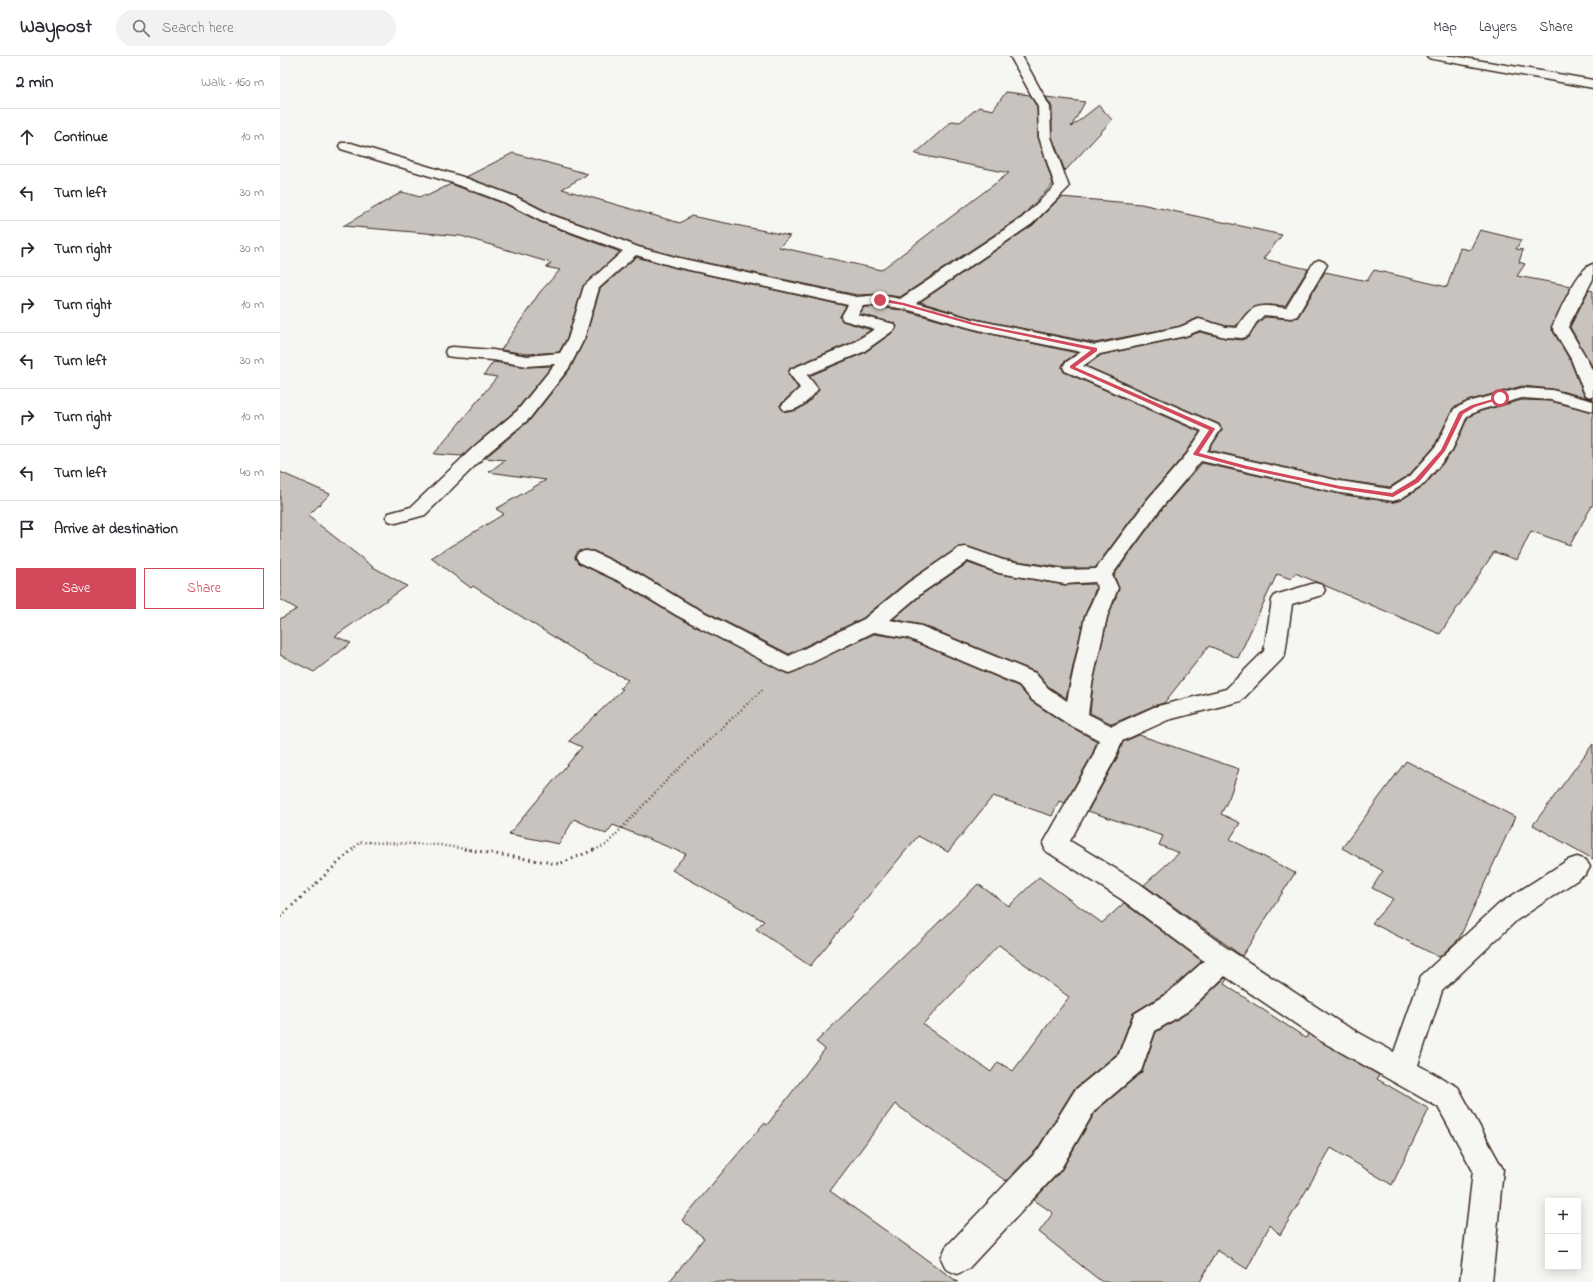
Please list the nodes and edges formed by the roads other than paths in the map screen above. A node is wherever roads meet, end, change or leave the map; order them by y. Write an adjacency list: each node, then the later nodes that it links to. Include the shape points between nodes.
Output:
1 (1016, 56): 9 (street, via 1044,106 1045,137 1062,187 1028,221)
2 (1433, 56): 3 (street)
3 (1593, 84)
4 (346, 146): 5 (street, via 458,180 511,200 546,218)
5 (633, 250): 8 (street); 12 (street, via 592,286 576,339)
6 (1319, 266): 10 (street, via 1291,313 1260,310 1242,333 1225,332 1199,324 1185,331)
7 (1593, 269): 13 (street, via 1585,279 1560,327 1579,359)
8 (857, 302): 9 (street, via 880,300); 14 (street, via 849,317 888,327 857,348 824,364 797,373 809,389)
9 (902, 304): 10 (street, via 973,324)
10 (1095, 350): 16 (street, via 1072,367 1212,429)
11 (453, 352): 12 (street, via 527,361)
12 (566, 358): 17 (street, via 523,416 482,449 418,511)
13 (1593, 392)
14 (790, 406)
15 (1593, 406): 16 (street, via 1552,395 1522,393 1474,406 1460,413 1443,450 1417,480 1393,495 1332,486)
16 (1196, 454): 19 (street, via 1155,503)
17 (396, 517)
18 (586, 557): 21 (street, via 630,578 683,610 789,666)
19 (1102, 575): 21 (street, via 1066,577 999,566 966,553 916,587); 22 (street, via 1108,588 1096,617)
20 (1315, 590): 23 (street, via 1282,600 1274,654 1233,695 1162,713)
21 (872, 624): 22 (street, via 913,631 1026,679 1040,694)
22 (1076, 718): 23 (street)
23 (1112, 736): 25 (street, via 1104,757 1055,844 1130,891)
24 (1577, 867): 26 (street, via 1508,912 1431,984)
25 (1224, 960): 26 (street, via 1331,1032); 27 (street, via 1178,1002 1144,1023 1131,1062 1085,1100 1049,1160)
26 (1402, 1071): 28 (street, via 1448,1097 1488,1169)
27 (957, 1258)
28 (1476, 1282)

